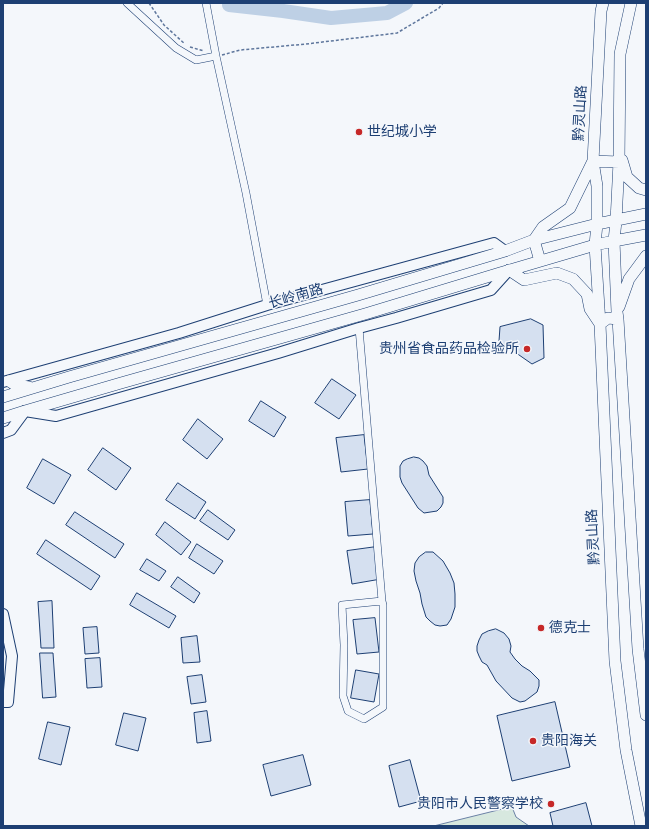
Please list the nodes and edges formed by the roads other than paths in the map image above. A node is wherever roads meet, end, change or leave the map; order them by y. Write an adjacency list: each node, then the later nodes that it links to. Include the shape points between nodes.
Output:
1 (128, 3): 5 (street, via 176,48 196,60)
2 (206, 3): 5 (street)
3 (603, 3): 7 (main road, 黔灵山路)
4 (631, 3): 6 (main road, via 620,54)
5 (216, 56): 20 (street)
6 (619, 156): 7 (main road); 8 (main road, via 627,177 639,188); 10 (main road)
7 (593, 161): 11 (main road, 黔灵山路, via 597,186); 13 (main road, via 570,208 543,227)
8 (646, 190)
9 (646, 214): 10 (main road)
10 (616, 221): 11 (main road, 长岭南路); 14 (main road)
11 (597, 224): 13 (main road, 长岭南路); 15 (main road, 黔灵山路)
12 (646, 235): 14 (main road)
13 (534, 240): 16 (main road, 长岭南路); 18 (main road)
14 (614, 241): 15 (main road); 21 (main road)
15 (595, 245): 18 (main road); 22 (main road, 黔灵山路)
16 (505, 251): 20 (main road, via 494,243); 25 (main road, 长岭南路)
17 (646, 256): 21 (main road, via 629,280)
18 (540, 261): 19 (main road)
19 (509, 270): 22 (main road, via 524,280 557,273 573,279 587,294 590,309); 23 (main road, via 491,290); 27 (main road)
20 (267, 305): 24 (main road)
21 (618, 315): 22 (main road); 33 (main road, via 638,649)
22 (600, 324): 34 (main road, 黔灵山路, via 615,661 626,750)
23 (359, 328): 27 (main road, via 56,416); 30 (street)
24 (5, 384): 25 (main road)
25 (32, 388): 26 (main road, 长岭南路)
26 (3, 397)
27 (25, 411): 28 (main road); 29 (main road, via 11,430)
28 (3, 418)
29 (3, 433)
30 (382, 601): 30 (street, via 383,707 364,718 348,711 343,696 342,606)
31 (3, 614): 32 (main road, via 12,656 8,702)
32 (3, 702)
33 (646, 714)
34 (641, 826)

